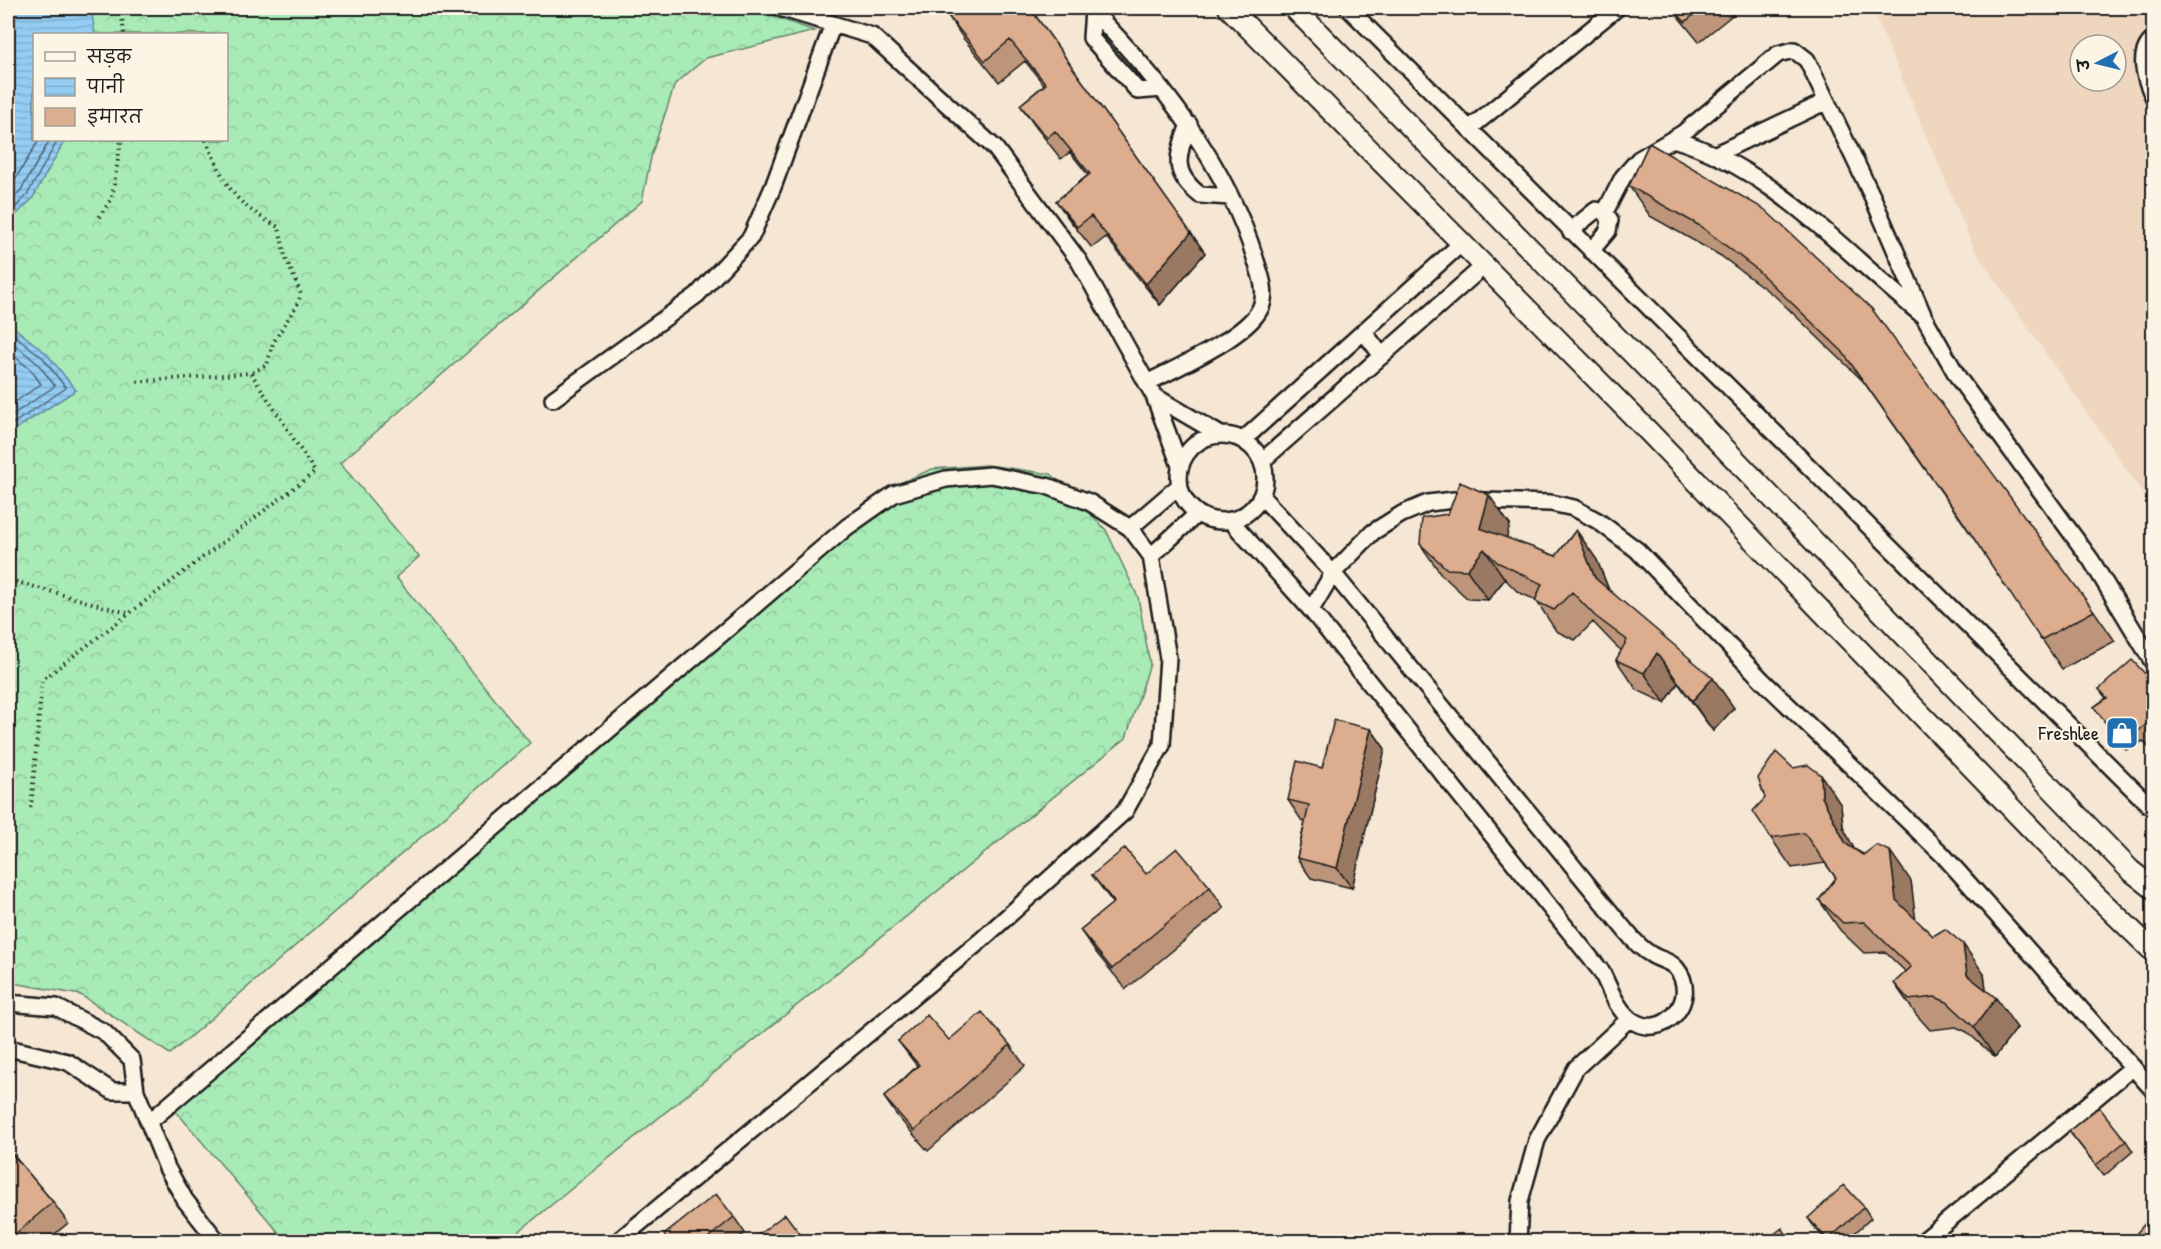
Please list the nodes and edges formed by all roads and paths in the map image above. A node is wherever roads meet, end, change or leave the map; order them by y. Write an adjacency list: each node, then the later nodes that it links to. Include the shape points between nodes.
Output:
1 (121, 8): 9 (path)
2 (780, 8): 8 (street)
3 (1229, 8): 23 (street)
4 (1294, 8): 50 (street, via 1690,411 2130,870)
5 (1348, 8): 14 (street)
6 (1617, 8): 14 (street)
7 (1092, 9): 13 (street, via 1091,38 1138,91 1162,90)
8 (833, 24): 31 (street, via 872,36 996,148 1079,261); 32 (street, via 751,237 697,295)
9 (124, 33)
10 (2154, 39): 11 (street, via 2148,43 2143,68)
11 (2154, 98)
12 (1827, 101): 15 (street, via 1807,60 1799,52 1787,50); 18 (street); 26 (street)
13 (1189, 124): 19 (street); 19 (street, via 1179,155 1182,176 1200,195)
14 (1469, 129): 22 (street)
15 (1673, 139): 18 (street); 20 (street, via 1639,159 1623,177)
16 (121, 141): 21 (path, via 112,198)
17 (206, 141): 29 (path, via 231,192 254,214 279,227 285,256 301,294 273,343 267,365)
18 (1716, 154): 26 (street, via 1768,186)
19 (1230, 197): 31 (street, via 1250,240 1262,280 1265,299 1260,312 1225,342)
20 (1605, 212): 22 (street, via 1596,210); 24 (street, via 1610,220 1608,231)
21 (99, 217)
22 (1570, 231): 24 (street)
23 (1463, 242): 25 (street); 27 (street)
24 (1591, 251): 49 (street)
25 (1485, 265): 28 (street); 51 (street)
26 (1924, 317): 47 (street, via 1959,379 2091,560)
27 (1364, 332): 28 (street); 34 (street)
28 (1382, 356): 35 (street)
29 (251, 373): 30 (path); 46 (path, via 315,472)
30 (133, 382)
31 (1150, 390): 33 (street); 36 (street)
32 (553, 399)
33 (1219, 434): 34 (street); 36 (street, via 1195,444)
34 (1244, 440): 35 (street)
35 (1262, 461): 38 (street)
36 (1180, 466): 37 (street)
37 (1179, 486): 39 (street); 41 (street)
38 (1262, 497): 40 (street, via 1244,516); 43 (street)
39 (1197, 514): 40 (street, via 1208,520); 42 (street)
40 (1231, 521): 45 (street)
41 (1130, 528): 42 (street); 58 (street, via 1089,502 1047,486 991,475 946,479 894,494 847,527)
42 (1151, 556): 60 (street, via 1168,657 1162,745 1125,811 980,942)
43 (1333, 573): 45 (street); 53 (street, via 1624,930 1652,955 1676,967 1686,992 1682,1007 1658,1025 1643,1025); 55 (street, via 1372,532 1428,503 1551,503 1574,508 1598,520 1637,550 1763,681 1943,855)
44 (10, 580): 46 (path)
45 (1311, 610): 53 (street, via 1601,971)
46 (132, 614): 48 (path, via 42,680)
47 (2154, 664)
48 (31, 808)
49 (2154, 810)
50 (2154, 890)
51 (2154, 952)
52 (8, 1003): 56 (street, via 56,1007 104,1032 132,1060)
53 (1629, 1019): 61 (street, via 1576,1068 1537,1140 1520,1201)
54 (8, 1048): 56 (street, via 69,1062 111,1091)
55 (2133, 1067): 57 (street); 62 (street)
56 (136, 1091): 58 (street)
57 (2154, 1091)
58 (149, 1122): 59 (street, via 185,1200)
59 (218, 1242)
60 (617, 1242)
61 (1518, 1242)
62 (1922, 1242)

